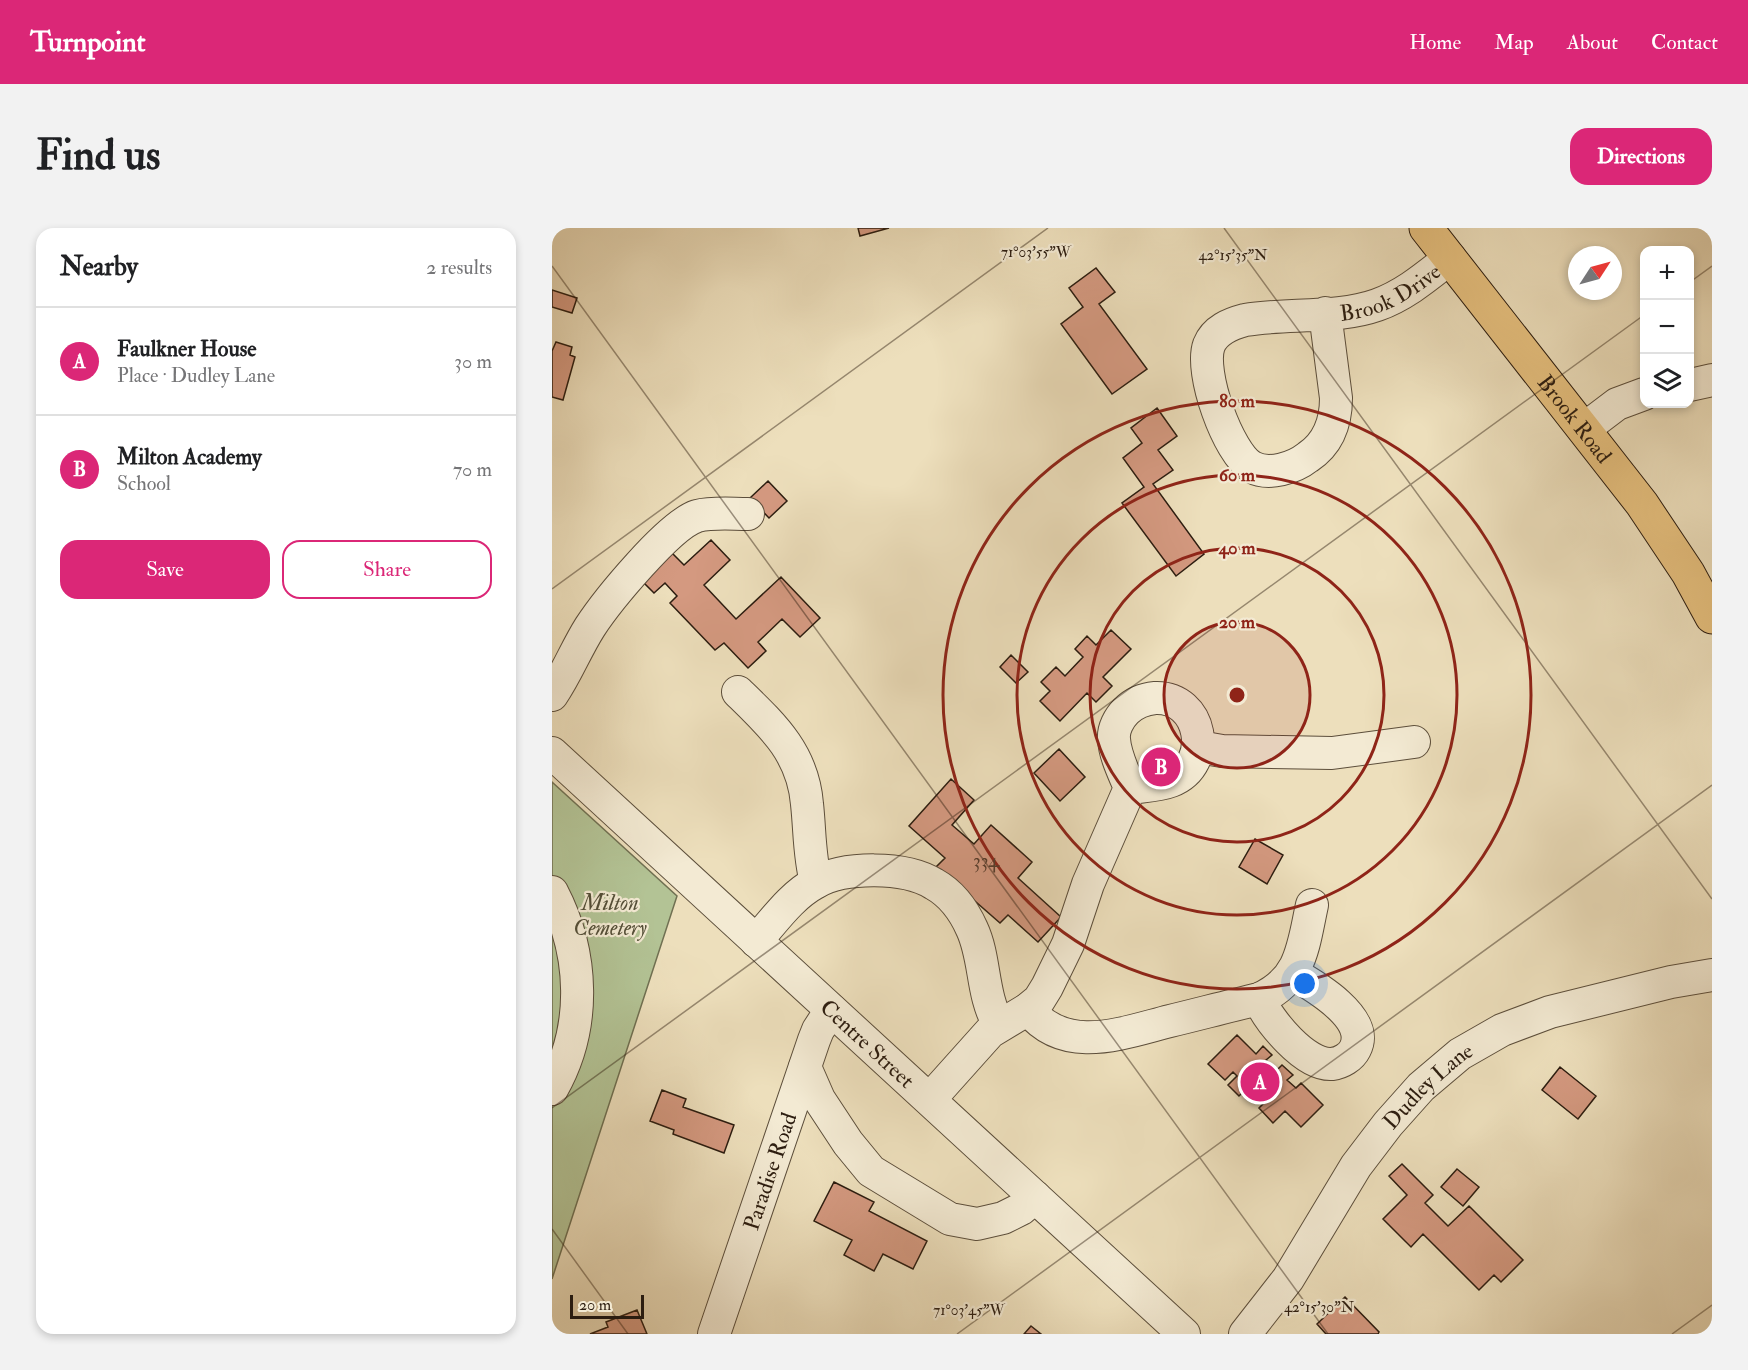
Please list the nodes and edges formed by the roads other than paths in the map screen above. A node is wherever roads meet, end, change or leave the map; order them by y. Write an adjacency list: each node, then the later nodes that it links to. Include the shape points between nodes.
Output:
1 (1426, 228): 2 (main road, Brook Road)
2 (1450, 258): 3 (street, Brook Drive, via 1388,300 1358,310); 7 (main road, Brook Road)
3 (1325, 313): 3 (street, Brook Drive, via 1336,398 1329,435 1314,453 1296,465 1274,470 1253,467 1238,452 1223,424 1209,380 1209,345 1214,336 1232,324)
4 (1712, 380): 5 (street)
5 (1694, 384)
6 (1640, 395): 7 (street, via 1617,404)
7 (1584, 429): 9 (main road, Brook Road, via 1668,540)
8 (748, 514): 11 (street, via 706,514 686,521 669,534 599,614)
9 (1712, 617)
10 (738, 692): 16 (street, via 783,737 796,761 807,802)
11 (552, 695)
12 (1414, 742): 13 (street, via 1332,753)
13 (1198, 747): 15 (street, via 1192,763 1180,776 1164,783); 15 (street, via 1195,723 1180,705 1160,698 1136,703 1124,712 1114,737)
14 (552, 753): 19 (street, Centre Street)
15 (1130, 788): 23 (street, via 1053,976 1039,1000)
16 (816, 882): 19 (street, via 796,897); 25 (street, via 841,873 893,872 923,878 944,891 961,909 973,931 985,989)
17 (552, 892): 27 (street, via 571,938 577,973 571,1044)
18 (1312, 905): 20 (street, via 1302,952)
19 (756, 941): 24 (street, Centre Street)
20 (1292, 974): 22 (street, via 1271,994); 22 (street, via 1329,995 1346,1013 1357,1037 1348,1057 1324,1064 1305,1053 1278,1029)
21 (1712, 975): 32 (street, Dudley Lane, via 1550,1012 1502,1030 1460,1054 1421,1087 1371,1146 1287,1279)
22 (1259, 999): 23 (street, via 1102,1037 1059,1032 1040,1022)
23 (1028, 1009): 25 (street)
24 (831, 1010): 26 (street, Paradise Road, via 818,1030); 28 (street, Centre Street)
25 (999, 1025): 28 (street)
26 (805, 1066): 29 (street, via 819,1099 871,1170 950,1219 977,1224 1003,1218); 30 (street, Paradise Road)
27 (552, 1089)
28 (930, 1099): 29 (street, Centre Street)
29 (1035, 1197): 31 (street, Centre Street)
30 (714, 1334)
31 (1184, 1334)
32 (1245, 1334)

